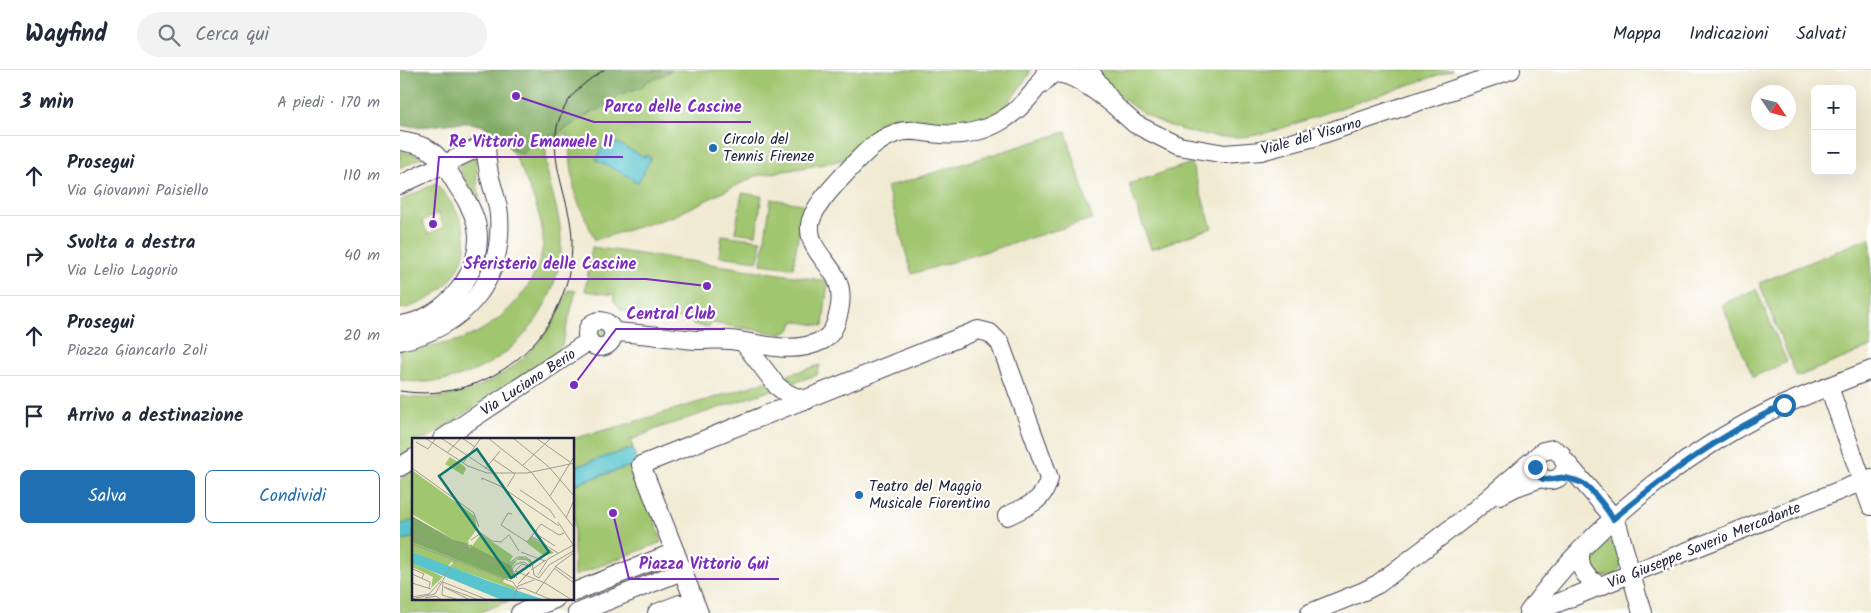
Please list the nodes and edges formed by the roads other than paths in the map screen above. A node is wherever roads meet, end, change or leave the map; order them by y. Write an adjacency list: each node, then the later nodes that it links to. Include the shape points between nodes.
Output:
1 (1047, 70): 4 (street, Viale del Visarno)
2 (1089, 70): 5 (street, Viale del Visarno)
3 (1512, 70): 5 (street, Viale del Visarno, via 1314,137 1261,151 1224,154 1179,146 1135,124)
4 (1035, 91): 5 (street, Viale del Visarno, via 1053,74 1065,72 1081,79); 11 (street, Viale del Visarno, via 1011,115 977,132 895,134 870,148 827,195 812,219 810,230 818,252 833,272 840,290 840,308 832,330 823,340 802,347 784,348)
5 (1115, 106)
6 (400, 141): 7 (street, via 429,149)
7 (443, 164): 8 (street); 9 (street, via 475,220 478,242 474,261 463,286 454,297 428,316); 10 (street, via 486,144 489,174 499,214 496,251 484,289 472,302 433,331)
8 (400, 185)
9 (400, 325)
10 (400, 341)
11 (743, 342): 14 (street, via 777,386); 15 (street, Via Luciano Berio, via 613,332 606,323 595,323 589,328 589,341)
12 (1871, 370): 13 (street)
13 (1829, 387): 21 (street); 25 (street, via 1771,411 1720,440 1681,465)
14 (807, 400): 24 (street, via 978,330 990,333 1003,351 1049,478 1035,503); 27 (street, via 642,465)
15 (444, 438)
16 (1538, 455): 19 (street, via 1553,449 1561,454); 20 (street, via 1535,467); 23 (street)
17 (412, 459): 18 (street)
18 (400, 467)
19 (1562, 470): 20 (street, via 1552,480); 25 (street, via 1585,485)
20 (1542, 478): 23 (street, via 1508,490)
21 (1867, 480): 22 (street); 29 (street, Via Giuseppe Saverio Mercadante)
22 (1871, 506)
23 (1470, 514): 38 (street, via 1378,584)
24 (1007, 516)
25 (1613, 519): 26 (street); 29 (street)
26 (1581, 550): 30 (street, via 1582,570); 39 (street)
27 (675, 552): 28 (street); 31 (street)
28 (682, 571): 35 (street); 37 (street)
29 (1632, 573): 30 (street, Via Giuseppe Saverio Mercadante); 41 (street)
30 (1601, 586): 40 (street, Via Giuseppe Saverio Mercadante)
31 (575, 592)
32 (552, 600): 34 (street)
33 (682, 608): 36 (street)
34 (520, 613)
35 (577, 613)
36 (657, 613)
37 (699, 613)
38 (1310, 613)
39 (1528, 613)
40 (1538, 613)
41 (1642, 613)

